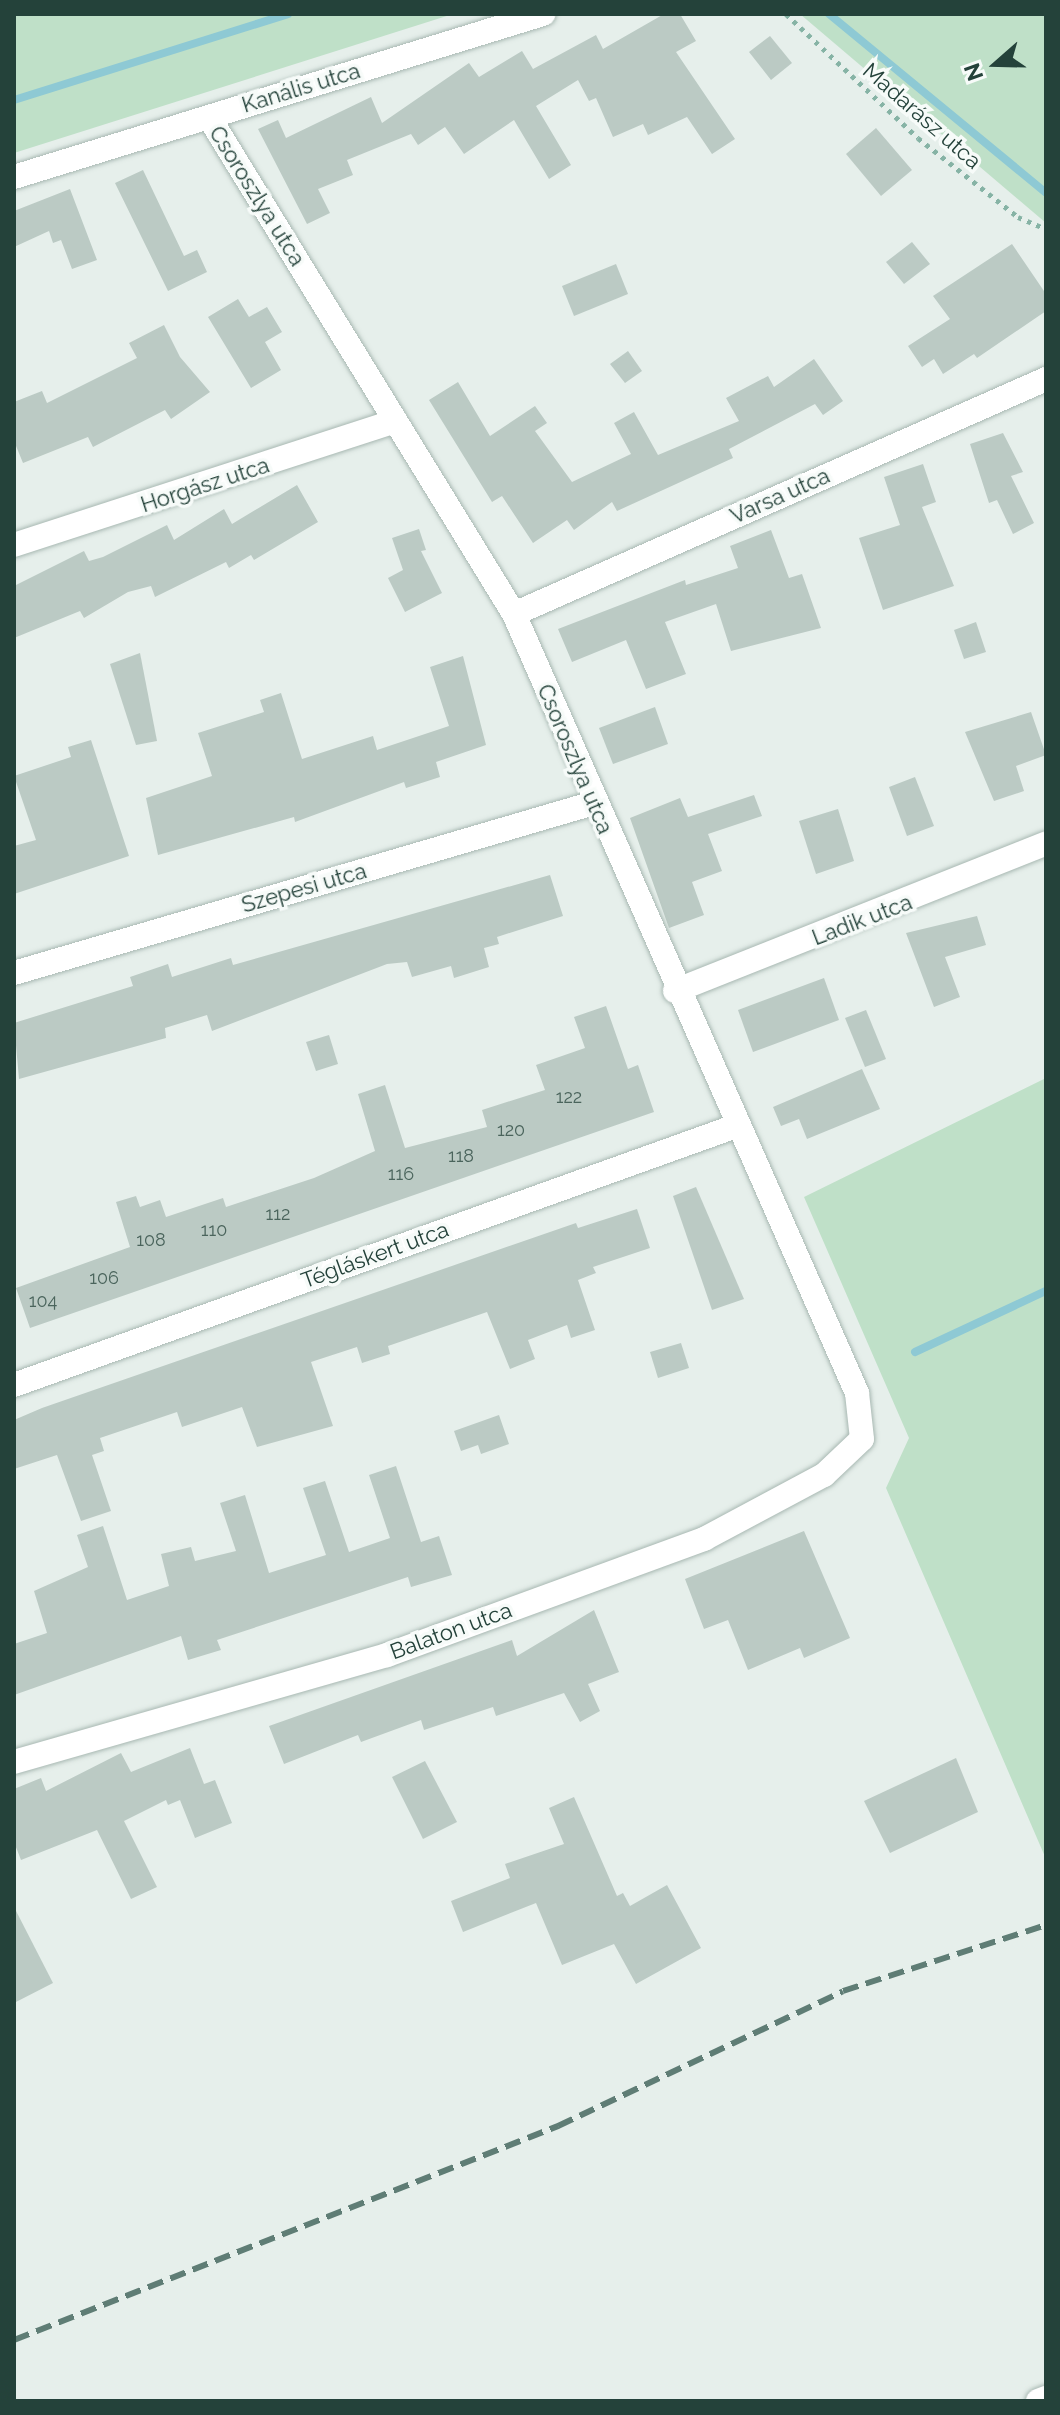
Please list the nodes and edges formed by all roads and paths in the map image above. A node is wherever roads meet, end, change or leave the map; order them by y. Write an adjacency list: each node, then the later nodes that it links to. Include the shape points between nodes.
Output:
1 (543, 14): 3 (street, Kanális utca)
2 (786, 14): 5 (path, Madarász utca, via 918,138 1018,217)
3 (209, 117): 4 (street, Kanális utca); 7 (street, Csoroszlya utca)
4 (14, 177)
5 (1046, 229)
6 (1046, 379): 9 (street, Varsa utca)
7 (395, 421): 8 (street, Horgász utca); 9 (street, Csoroszlya utca)
8 (14, 545)
9 (514, 614): 10 (street, Csoroszlya utca)
10 (594, 803): 12 (street, Szepesi utca); 13 (street, Csoroszlya utca)
11 (1046, 843): 13 (street, Ladik utca)
12 (14, 973)
13 (675, 991): 14 (street, Csoroszlya utca)
14 (736, 1126): 15 (street, Tégláskert utca); 16 (street, Csoroszlya utca, via 857,1393)
15 (14, 1385)
16 (862, 1439): 17 (street, Balaton utca, via 824,1475 704,1539 387,1655)
17 (14, 1762)
18 (1046, 2398): 19 (street)
19 (1038, 2401)

